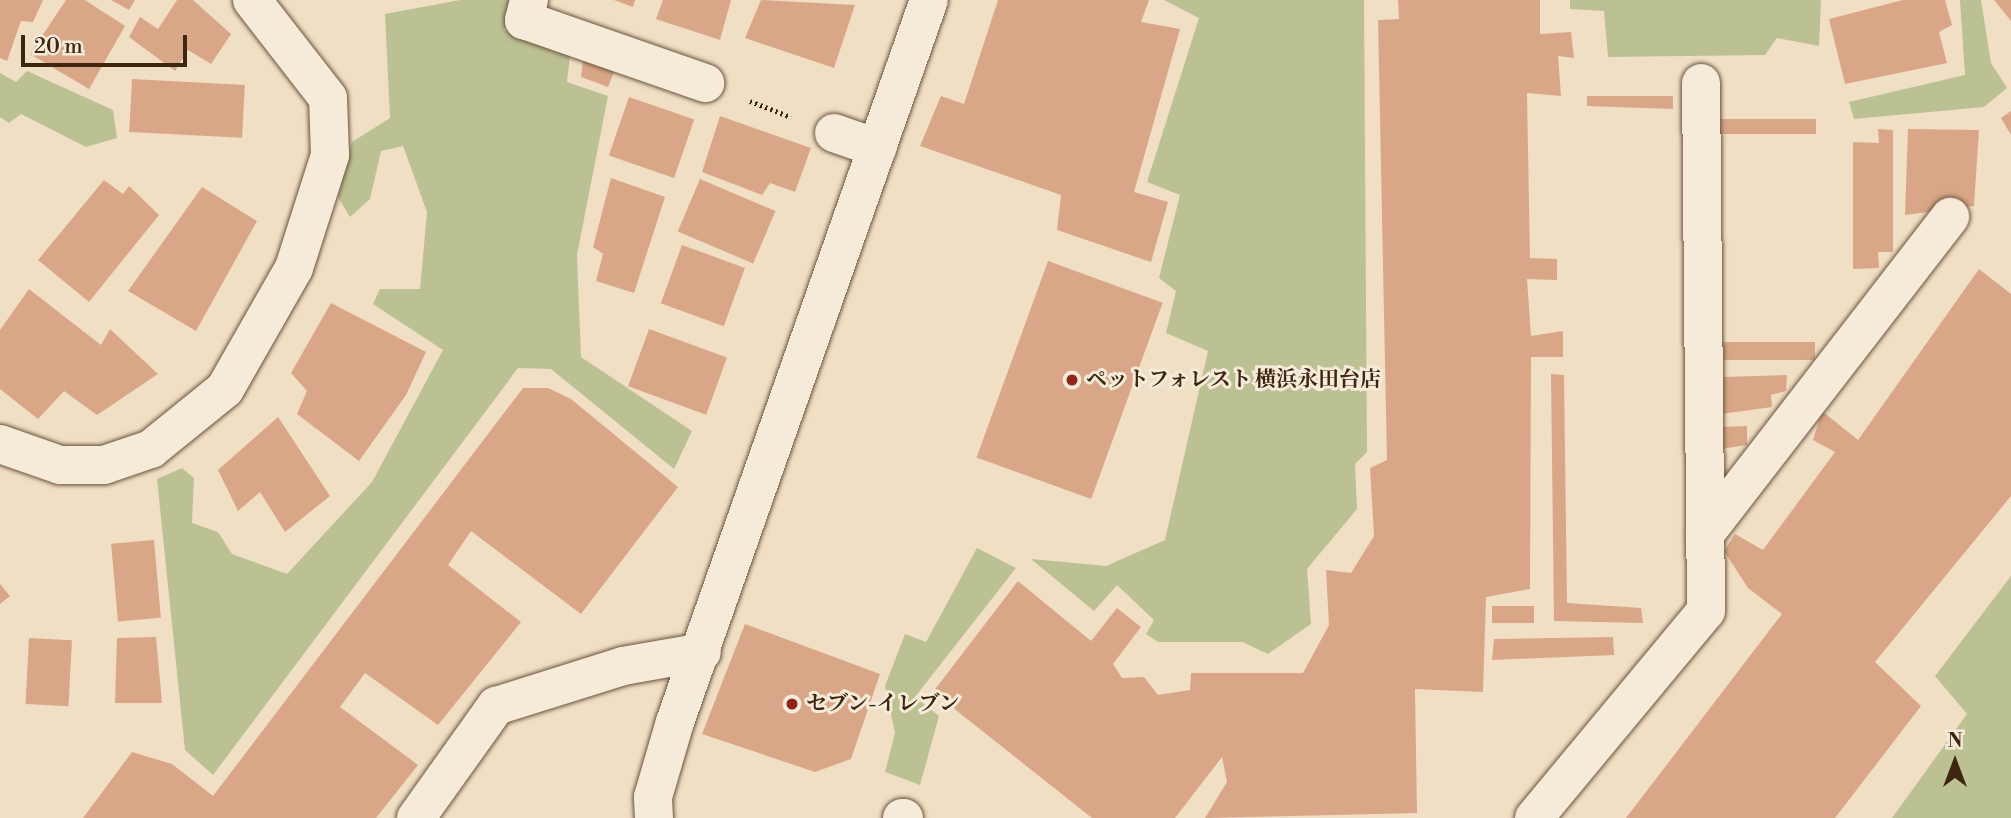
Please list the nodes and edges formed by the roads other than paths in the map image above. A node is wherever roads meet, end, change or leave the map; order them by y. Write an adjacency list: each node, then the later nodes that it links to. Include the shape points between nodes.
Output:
1 (252, 0): 9 (street, via 328,98 330,155 294,268 225,389 151,449 104,464 60,464)
2 (528, 0): 4 (street, via 524,20)
3 (929, 0): 7 (street)
4 (705, 83)
5 (1701, 83): 10 (street)
6 (834, 133): 7 (street)
7 (877, 148): 11 (street)
8 (1950, 217): 10 (street)
9 (0, 444)
10 (1705, 534): 14 (street, via 1706,611)
11 (702, 652): 12 (street, via 623,666 496,706); 13 (street, via 671,734)
12 (416, 818)
13 (654, 818)
14 (1534, 818)

